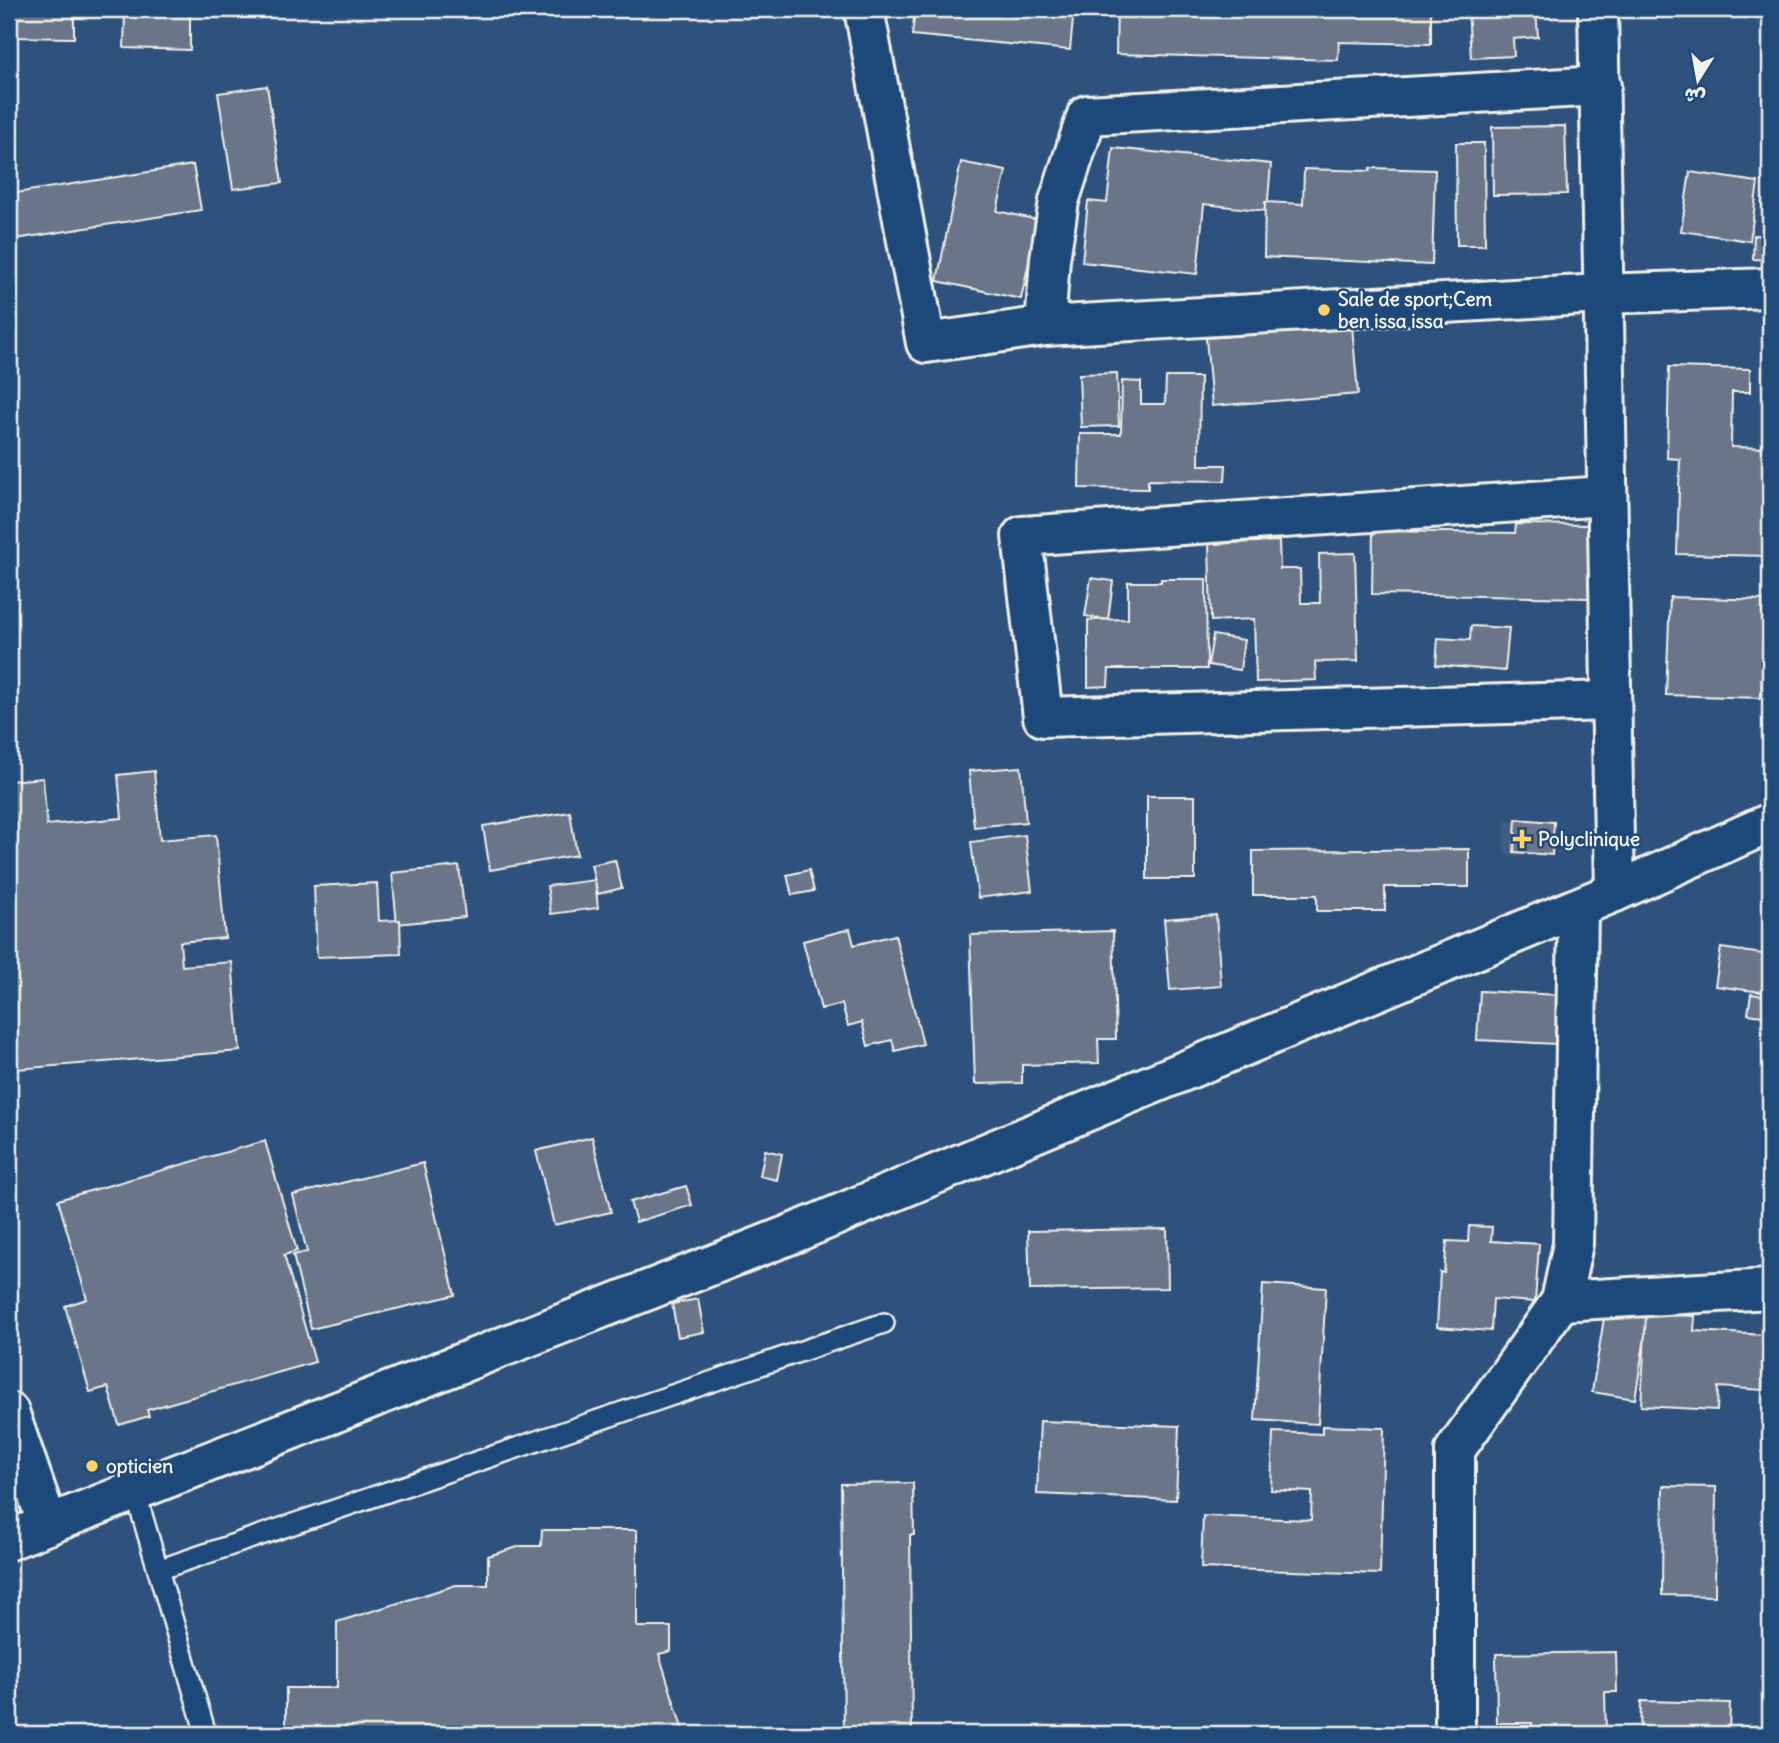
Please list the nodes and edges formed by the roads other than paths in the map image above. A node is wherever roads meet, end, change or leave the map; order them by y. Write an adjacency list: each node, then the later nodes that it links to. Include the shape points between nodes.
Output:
1 (864, 9): 6 (street, via 926,343)
2 (1598, 9): 3 (street)
3 (1601, 86): 5 (street); 6 (street, via 1087,115 1059,201)
4 (1770, 288): 5 (street)
5 (1601, 294): 6 (street); 7 (street)
6 (1045, 326)
7 (1606, 496): 8 (street); 8 (street, via 1022,536 1043,717)
8 (1611, 701): 10 (street)
9 (1770, 823): 10 (street)
10 (1615, 892): 11 (street)
11 (1578, 908): 13 (street, via 1573,1244); 16 (street, via 793,1233)
12 (1770, 1289): 13 (street)
13 (1561, 1301): 21 (street, via 1455,1450)
14 (884, 1323): 19 (lane)
15 (9, 1412): 17 (street)
16 (135, 1491): 17 (street); 19 (lane)
17 (48, 1525): 18 (street)
18 (9, 1540)
19 (158, 1570): 20 (lane)
20 (206, 1734)
21 (1455, 1734)

